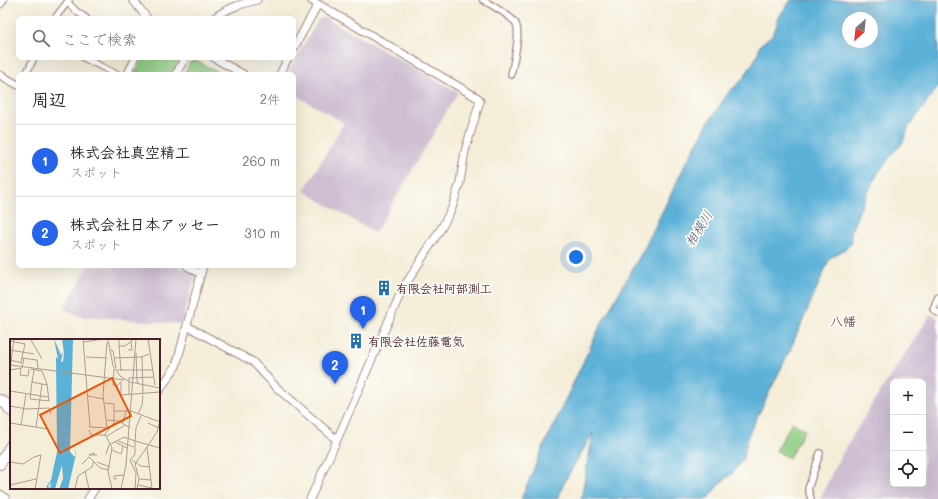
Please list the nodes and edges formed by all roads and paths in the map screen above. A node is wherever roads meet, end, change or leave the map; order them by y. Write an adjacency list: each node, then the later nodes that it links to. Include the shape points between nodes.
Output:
1 (2, 0): 7 (main road)
2 (133, 0): 11 (street)
3 (257, 0): 12 (street, via 241,3)
4 (311, 0): 8 (street)
5 (483, 0): 27 (street, via 515,21 518,27)
6 (68, 1): 9 (street); 10 (street)
7 (0, 3)
8 (318, 4): 13 (street); 40 (street, via 480,101 452,208 402,290)
9 (57, 16)
10 (83, 16)
11 (145, 16)
12 (217, 16)
13 (296, 44)
14 (33, 60): 20 (street)
15 (88, 60): 21 (street)
16 (134, 60): 22 (street)
17 (184, 60): 23 (street)
18 (218, 60): 24 (street)
19 (287, 60): 25 (street)
20 (27, 72)
21 (112, 72)
22 (128, 72)
23 (177, 72)
24 (239, 72)
25 (281, 72)
26 (0, 75): 28 (street)
27 (511, 75)
28 (16, 84)
29 (190, 268): 31 (street)
30 (203, 268): 31 (street)
31 (201, 274): 34 (street)
32 (938, 297): 33 (street, via 932,309)
33 (938, 313)
34 (187, 326): 35 (street, via 176,366); 40 (street, via 253,362 276,387)
35 (160, 390)
36 (0, 393): 38 (highway)
37 (0, 400): 39 (highway)
38 (10, 400)
39 (10, 410)
40 (337, 440): 50 (street)
41 (10, 447): 44 (highway)
42 (820, 453): 51 (street, via 808,489)
43 (10, 457): 45 (highway)
44 (0, 464)
45 (0, 472)
46 (94, 489): 49 (street)
47 (0, 495): 48 (main road)
48 (5, 499)
49 (88, 499)
50 (310, 499)
51 (811, 499)

